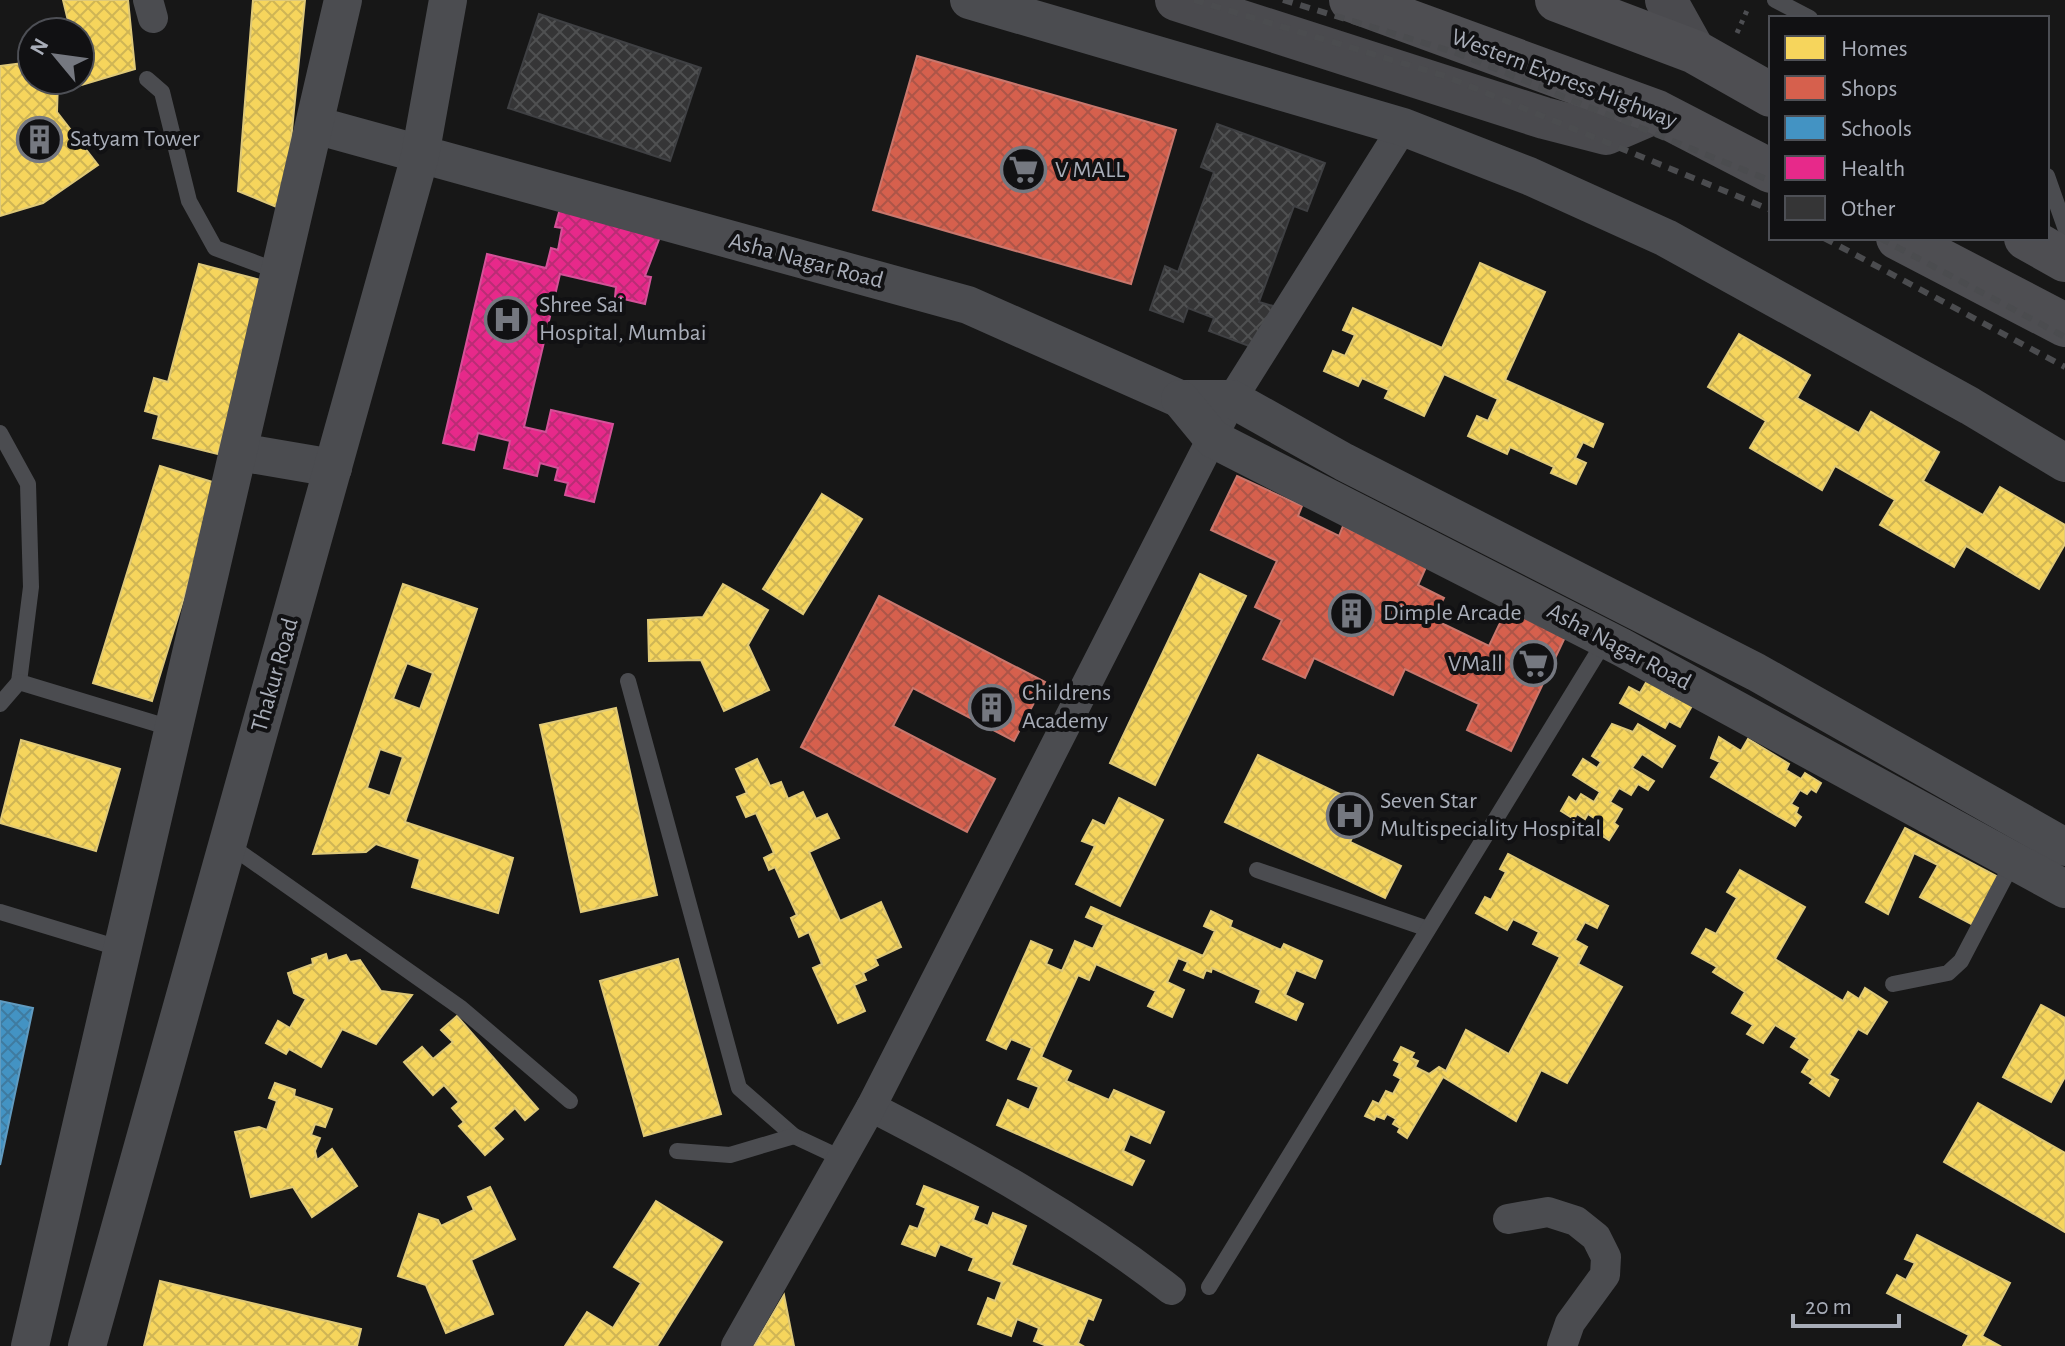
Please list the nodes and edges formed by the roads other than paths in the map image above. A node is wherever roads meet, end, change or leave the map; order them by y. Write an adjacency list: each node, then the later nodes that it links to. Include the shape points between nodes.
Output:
1 (343, 0): 14 (street)
2 (448, 0): 16 (street, Thakur Road)
3 (969, 0): 15 (street)
4 (1176, 0): 13 (main road, via 1606,134)
5 (1351, 0): 13 (highway, Western Express Highway)
6 (1557, 0): 10 (highway)
7 (1666, 0): 10 (main road)
8 (1775, 0): 9 (lane)
9 (1806, 16)
10 (1713, 48): 12 (highway)
11 (147, 79): 23 (lane, via 162,92 189,201 215,248)
12 (1769, 93)
13 (1657, 112): 17 (highway, Western Express Highway)
14 (315, 125): 16 (street, Asha Nagar Road); 23 (street)
15 (1403, 127): 26 (street); 30 (street, via 1666,238)
16 (420, 156): 25 (street, Asha Nagar Road, via 968,305); 31 (street, Thakur Road)
17 (1769, 170)
18 (2049, 182): 19 (lane)
19 (2065, 227)
20 (1902, 240): 24 (highway)
21 (2030, 240): 22 (highway)
22 (2065, 260)
23 (280, 272): 29 (street)
24 (2065, 325)
25 (1180, 399): 26 (street, Asha Nagar Road); 28 (street, Asha Nagar Road)
26 (1232, 399): 28 (street); 38 (street, Asha Nagar Road, via 1344,462 1756,672)
27 (0, 433): 34 (lane, via 28,484 31,587)
28 (1213, 439): 32 (street, Asha Nagar Road); 47 (street)
29 (239, 452): 31 (street); 36 (street)
30 (2065, 463)
31 (333, 468): 37 (street, Thakur Road)
32 (1606, 639): 39 (street, Asha Nagar Road); 43 (lane)
33 (628, 681): 48 (lane, via 739,1088)
34 (19, 682): 35 (lane); 36 (lane)
35 (0, 704)
36 (174, 729): 44 (street)
37 (228, 844): 46 (lane, via 461,1008); 55 (street, Thakur Road)
38 (2065, 847)
39 (2014, 860): 41 (street, Asha Nagar Road); 45 (lane, via 1961,961 1948,973)
40 (1257, 870): 43 (lane)
41 (2065, 889)
42 (0, 912): 44 (lane)
43 (1428, 929): 52 (lane)
44 (122, 949): 54 (street)
45 (1893, 984)
46 (570, 1101)
47 (871, 1107): 50 (street); 53 (street, via 985,1165 1114,1246)
48 (794, 1136): 49 (lane, via 730,1155); 50 (lane)
49 (677, 1151)
50 (841, 1158): 56 (street)
51 (1508, 1219): 57 (street, via 1548,1212 1576,1221 1596,1237 1606,1257 1605,1275 1570,1323)
52 (1209, 1287)
53 (1171, 1290)
54 (32, 1338): 55 (street)
55 (89, 1339)
56 (736, 1346)
57 (1562, 1346)

